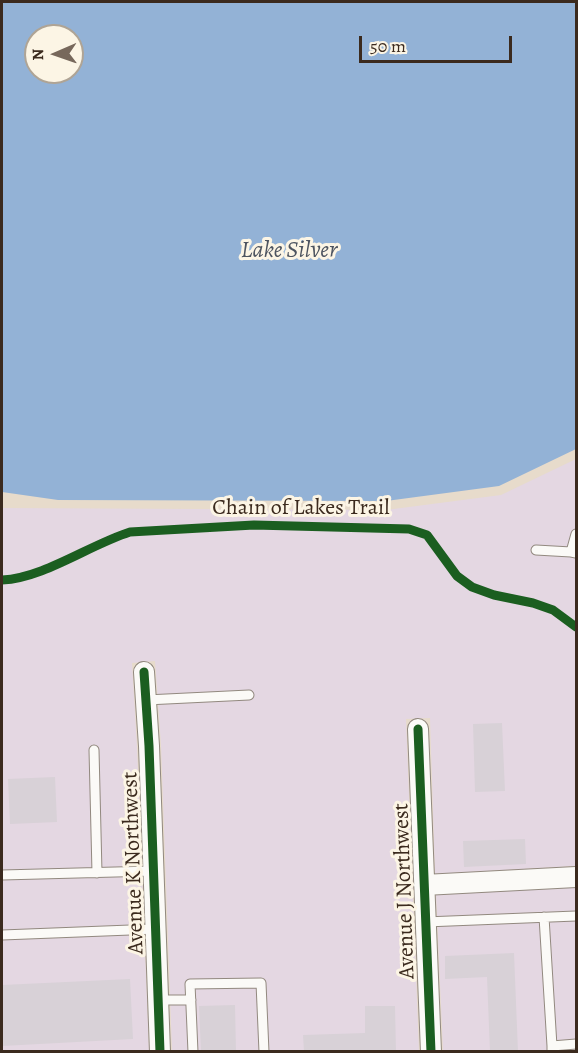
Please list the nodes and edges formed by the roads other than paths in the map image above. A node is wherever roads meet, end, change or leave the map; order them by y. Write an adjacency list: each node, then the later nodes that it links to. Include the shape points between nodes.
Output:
1 (576, 534): 3 (lane)
2 (536, 550): 3 (lane)
3 (574, 552)
4 (144, 672): 6 (street, Avenue K Northwest)
5 (249, 695): 6 (lane)
6 (146, 700): 9 (street, Avenue K Northwest)
7 (418, 729): 13 (street, Avenue J Northwest)
8 (94, 750): 10 (lane)
9 (153, 871): 10 (lane); 17 (street, Avenue K Northwest)
10 (97, 873): 11 (lane)
11 (2, 875)
12 (576, 877): 13 (street)
13 (424, 885): 16 (street, Avenue J Northwest)
14 (576, 916): 15 (lane)
15 (544, 918): 16 (lane); 22 (lane)
16 (425, 922): 26 (street, Avenue J Northwest)
17 (156, 929): 18 (lane); 19 (street, Avenue K Northwest)
18 (2, 936)
19 (158, 1000): 20 (lane); 23 (street, Avenue K Northwest)
20 (191, 1000): 24 (lane); 25 (lane, via 190,984 261,983)
21 (575, 1044): 22 (lane)
22 (552, 1049)
23 (160, 1052)
24 (193, 1052)
25 (264, 1052)
26 (431, 1052)

